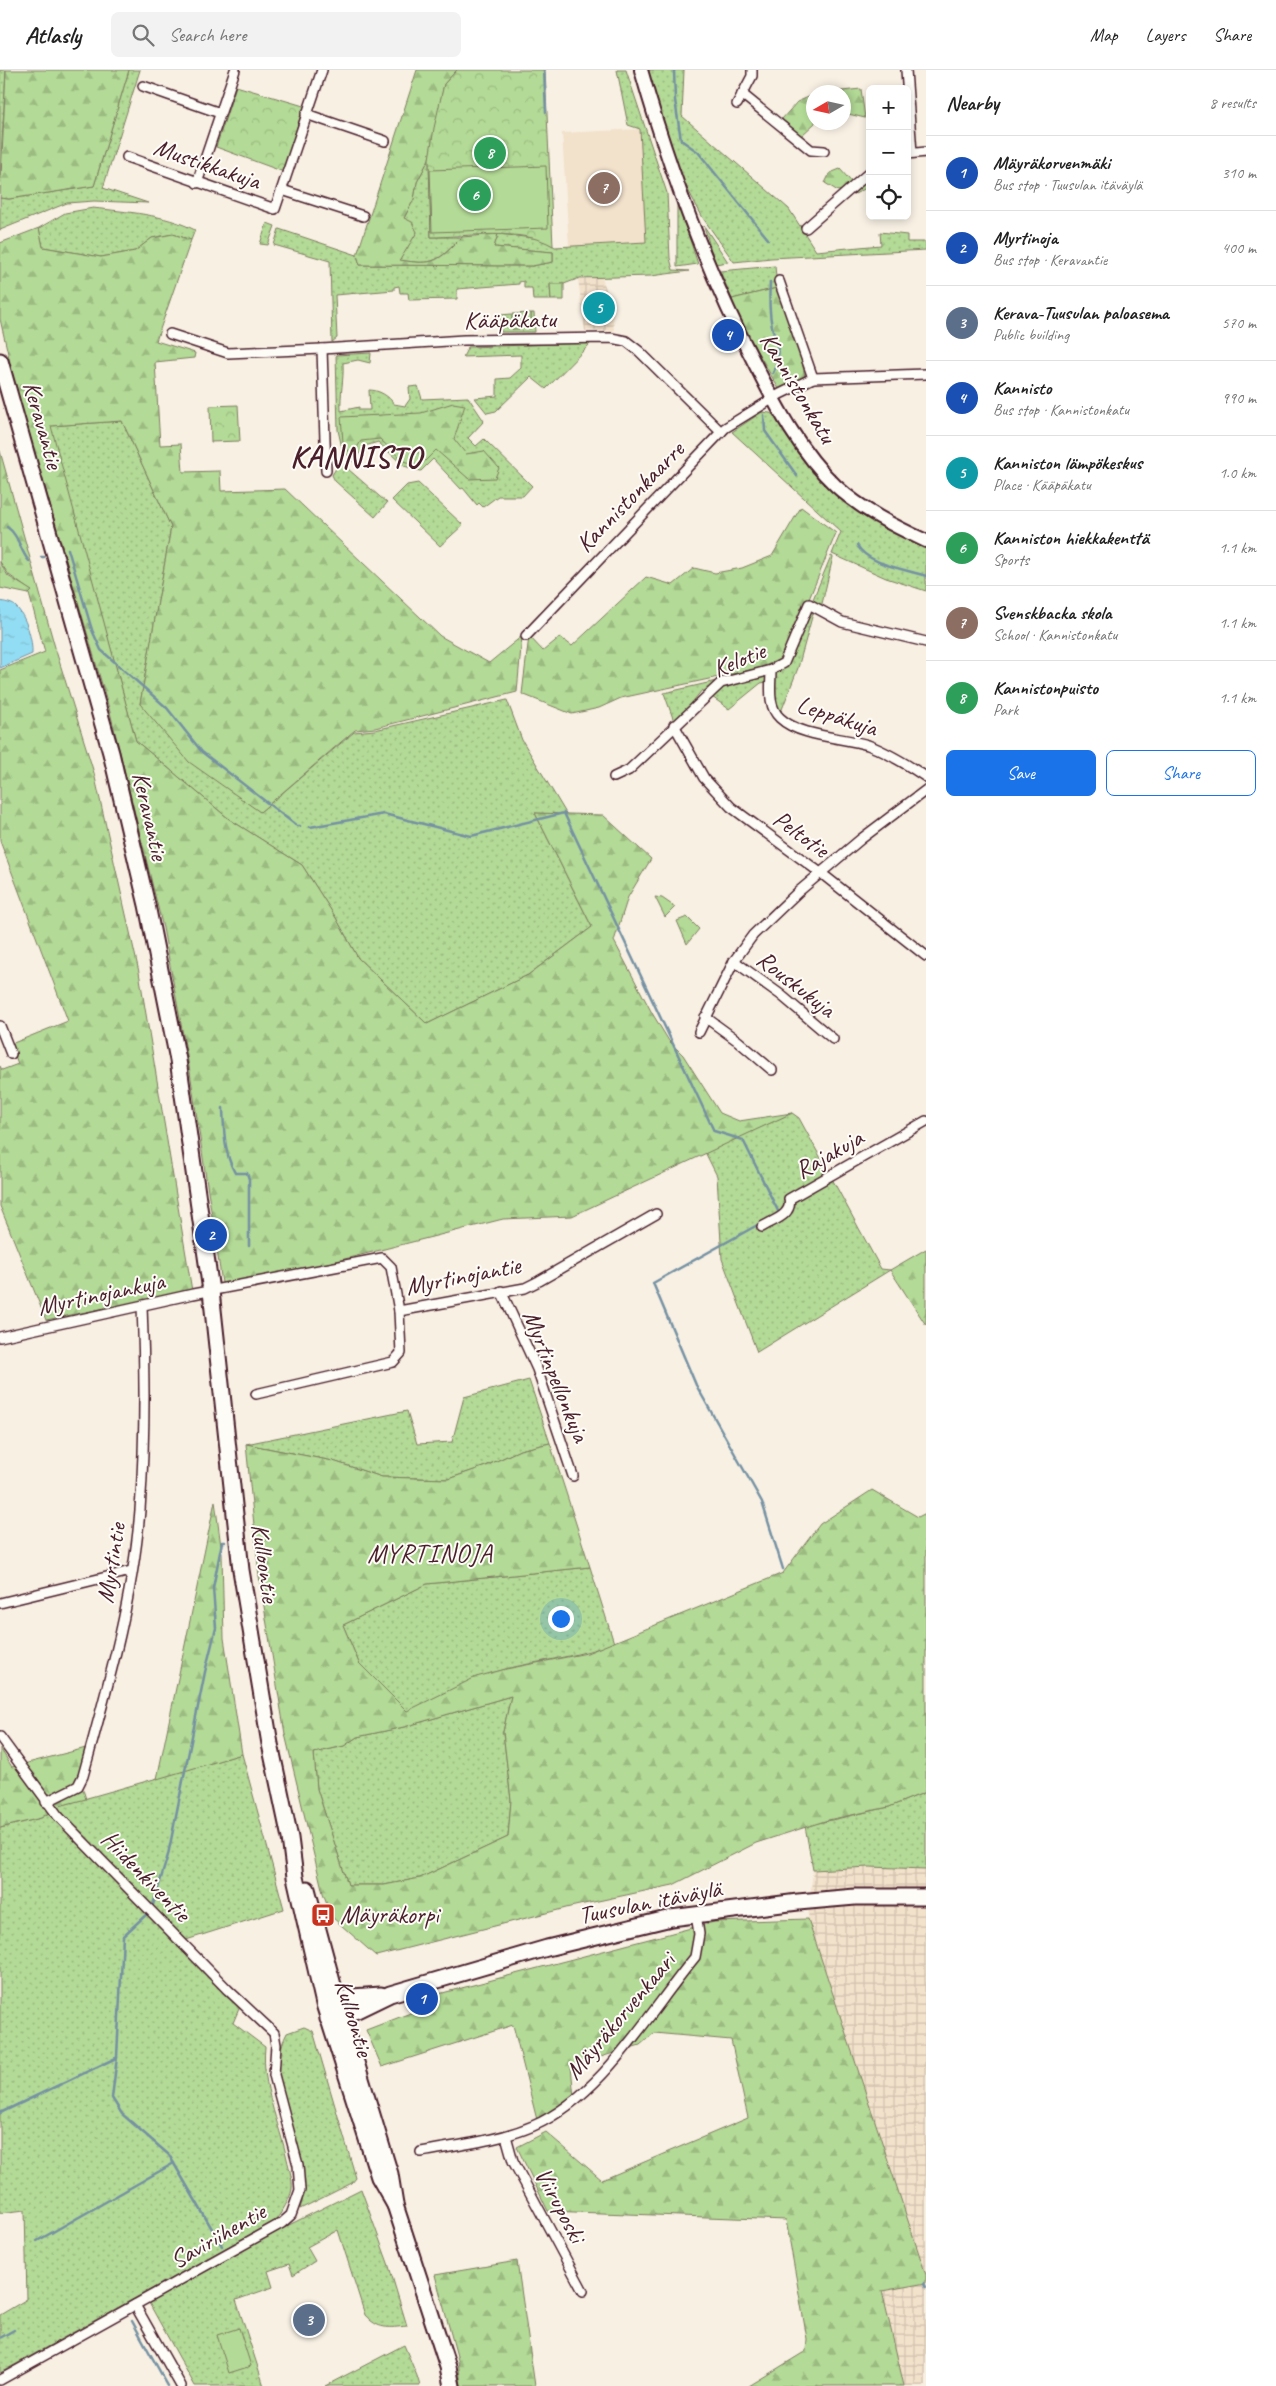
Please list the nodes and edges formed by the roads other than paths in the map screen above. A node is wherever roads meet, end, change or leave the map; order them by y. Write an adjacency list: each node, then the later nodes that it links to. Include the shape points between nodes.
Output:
1 (235, 70): 9 (street)
2 (322, 70): 10 (street)
3 (640, 70): 28 (street, Kannistonkatu, via 672,173 713,276)
4 (752, 70): 7 (street)
5 (906, 70): 11 (street)
6 (142, 86): 9 (street)
7 (742, 94): 8 (street); 13 (street, via 811,150)
8 (737, 104)
9 (220, 113): 18 (street)
10 (306, 114): 12 (street); 19 (street)
11 (909, 130)
12 (385, 142)
13 (824, 150)
14 (926, 152): 15 (street)
15 (911, 153)
16 (126, 157): 18 (street, Mustikkakuja)
17 (867, 175): 21 (street)
18 (197, 182): 19 (street, Mustikkakuja, via 275,209)
19 (282, 190): 20 (street)
20 (362, 216)
21 (806, 228)
22 (779, 281): 27 (street)
23 (170, 334): 24 (street, Kääpäkatu, via 228,353)
24 (322, 349): 29 (street, Kääpäkatu, via 464,340 611,338 626,341); 30 (street)
25 (0, 362): 51 (main road, Keravantie, via 111,753 147,905 178,1060)
26 (926, 374): 27 (street)
27 (812, 378): 28 (street, Kannistonkaarre)
28 (773, 399): 29 (street, Kannistonkaarre); 31 (street, Kannistonkatu, via 812,459 836,486 876,516)
29 (721, 432): 32 (street, Kannistonkaarre)
30 (326, 471)
31 (926, 540)
32 (526, 636)
33 (926, 642): 34 (street, Kelotie, via 842,622 810,604 784,663)
34 (771, 670): 35 (street, Kelotie, via 721,683); 37 (street, Leppäkuja, via 770,703 779,718 791,726 868,746)
35 (674, 726): 36 (street, Kelotie, via 629,770); 39 (street, Peltotie, via 704,778 731,807)
36 (614, 777)
37 (926, 777)
38 (926, 790): 39 (street)
39 (821, 874): 40 (street, Peltotie); 41 (street, via 753,935)
40 (926, 956)
41 (734, 961): 42 (street); 45 (street, Rouskukuja, via 781,994)
42 (705, 1017): 44 (street); 47 (street)
43 (0, 1026): 46 (street)
44 (699, 1032)
45 (833, 1039)
46 (11, 1054)
47 (772, 1070)
48 (926, 1121): 50 (street, Rajakuja, via 789,1199 788,1212)
49 (656, 1214): 52 (street, Myrtinojantie, via 539,1282 525,1288)
50 (762, 1227)
51 (211, 1291): 53 (street, Myrtinojankuja); 54 (street, Myrtinojantie, via 382,1258 392,1267); 65 (main road, Kulloontie, via 241,1570 270,1744 290,1838 304,1875)
52 (500, 1291): 54 (street, Myrtinojantie); 57 (street, Myrtinpellonkuja, via 537,1369)
53 (142, 1306): 55 (street, Myrtinojankuja); 58 (street, Myrtintie, via 142,1467 140,1511)
54 (399, 1311): 56 (street, via 401,1353 393,1362)
55 (0, 1337)
56 (256, 1394)
57 (572, 1476)
58 (131, 1571): 59 (street); 61 (street, Myrtintie, via 117,1642 83,1776 78,1786)
59 (0, 1603)
60 (0, 1737): 61 (street, Hiidenkiventie)
61 (46, 1802): 67 (street, Hiidenkiventie, via 228,1990)
62 (926, 1898): 63 (main road, Tuusulan itäväylä, via 855,1897)
63 (696, 1914): 64 (main road, Tuusulan itäväylä, via 547,1948); 68 (street, Mäyräkorvenkaari, via 699,1934 695,1957 606,2070 556,2114)
64 (390, 1994): 65 (main road, Tuusulan itäväylä); 66 (main road, Tuusulan itäväylä)
65 (330, 2002): 66 (main road, Kulloontie)
66 (335, 2017): 72 (main road, Kulloontie, via 390,2174 395,2205)
67 (274, 2033): 71 (street, Saviriihentie, via 274,2075 299,2178 300,2190 291,2215 264,2234)
68 (506, 2136): 69 (street, Mäyräkorvenkaari); 70 (street, Viiruposki, via 513,2161)
69 (422, 2152)
70 (583, 2292)
71 (136, 2305): 73 (street, Saviriihentie); 74 (street)
72 (434, 2328): 75 (main road, Kulloontie); 76 (main road, Kulloontie)
73 (0, 2380)
74 (181, 2386)
75 (443, 2386)
76 (452, 2386)

